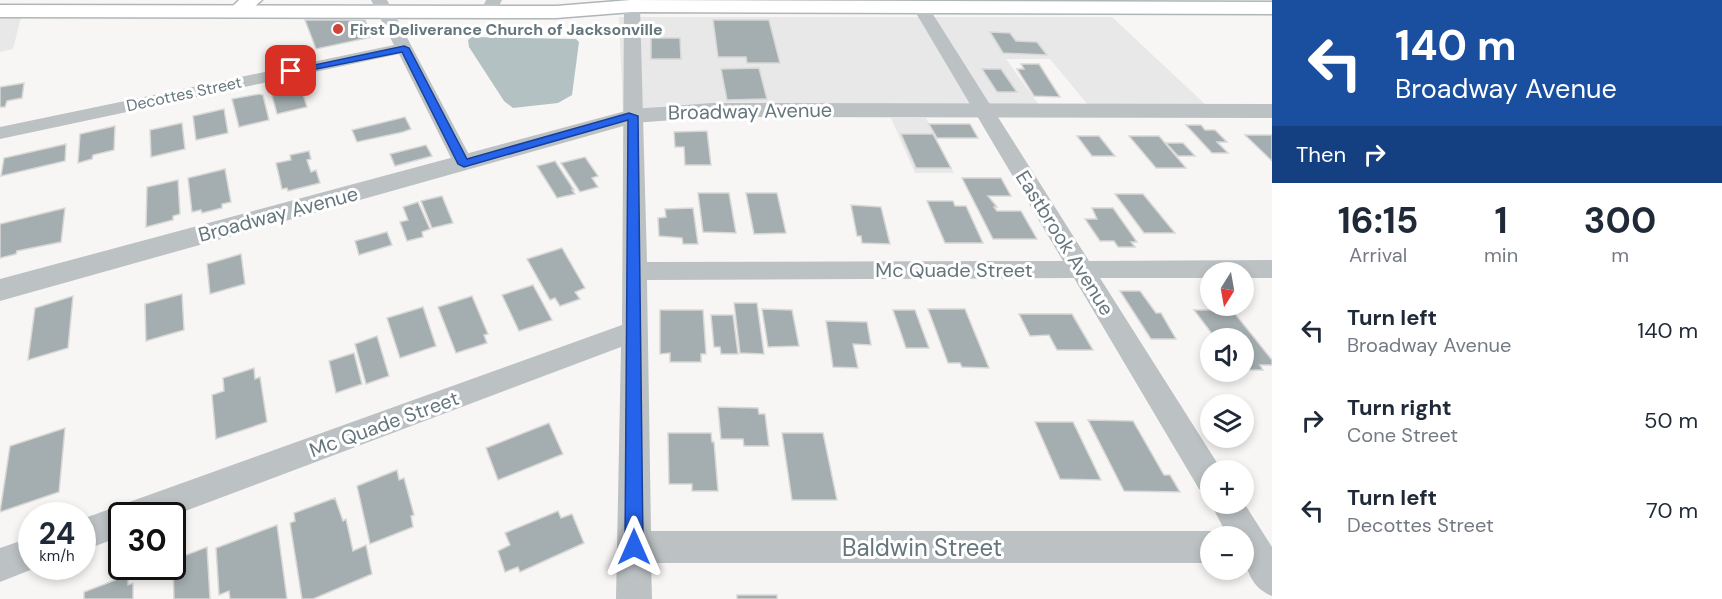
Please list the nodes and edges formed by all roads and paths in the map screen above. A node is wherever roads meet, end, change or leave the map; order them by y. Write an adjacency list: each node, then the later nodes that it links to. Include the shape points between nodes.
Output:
1 (567, 0): 5 (main road)
2 (245, 6): 3 (main road); 8 (main road)
3 (383, 6): 4 (main road); 9 (street)
4 (491, 6): 5 (main road, via 556,12)
5 (632, 6): 6 (main road); 12 (street)
6 (921, 8): 7 (main road); 10 (street, Eastbrook Avenue)
7 (1272, 8)
8 (0, 11)
9 (404, 48): 13 (street, Decottes Street); 14 (street)
10 (986, 110): 11 (street, Broadway Avenue); 12 (street, Broadway Avenue, via 712,110); 15 (street, Eastbrook Avenue)
11 (1272, 111)
12 (633, 116): 14 (street, Broadway Avenue); 17 (street)
13 (0, 134)
14 (464, 164): 18 (street, Broadway Avenue)
15 (1082, 269): 16 (street, Mc Quade Street); 17 (street, Mc Quade Street); 20 (street, Eastbrook Avenue)
16 (1272, 269)
17 (635, 271): 19 (street)
18 (0, 290)
19 (635, 331): 21 (street, Mc Quade Street); 23 (street)
20 (1200, 463)
21 (171, 502)
22 (1233, 514): 25 (street)
23 (634, 547): 24 (street, Baldwin Street); 29 (street)
24 (1200, 547)
25 (1256, 547): 28 (street)
26 (18, 559): 27 (street)
27 (0, 565)
28 (1272, 579)
29 (634, 599)

